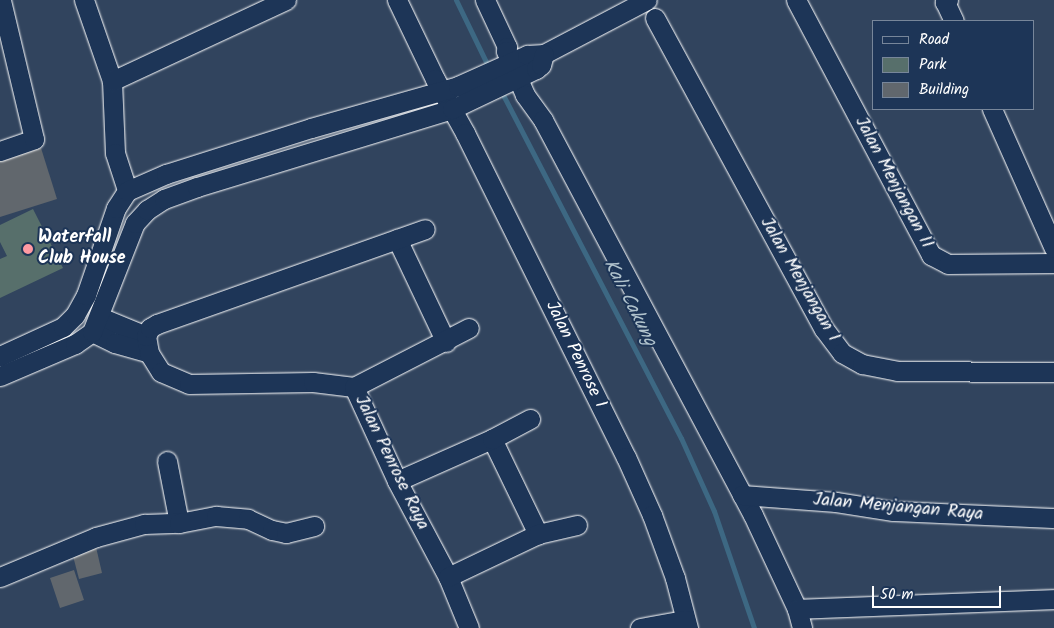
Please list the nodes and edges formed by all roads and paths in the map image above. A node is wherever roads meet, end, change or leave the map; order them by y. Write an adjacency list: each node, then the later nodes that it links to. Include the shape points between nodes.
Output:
1 (1, 0): 15 (street, via 34,138)
2 (84, 0): 12 (street)
3 (286, 0): 12 (street)
4 (397, 0): 13 (street, Jalan Penrose I)
5 (485, 0): 11 (street)
6 (647, 0): 11 (street, via 544,54 541,65)
7 (796, 0): 20 (street, Jalan Menjangan II, via 931,255 948,264)
8 (948, 0): 10 (street, via 945,2)
9 (655, 18): 26 (street, Jalan Menjangan I, via 824,329 842,353 862,364 897,371)
10 (954, 20)
11 (513, 67): 13 (street); 33 (street, via 528,102 543,120)
12 (112, 81): 16 (street, via 115,153)
13 (455, 96): 16 (street, via 166,174); 21 (street, via 164,199 134,223); 43 (street, Jalan Penrose I, via 656,524)
14 (992, 110): 19 (street)
15 (0, 151)
16 (126, 191): 25 (street, via 116,208 86,295 75,315 63,327)
17 (425, 230): 18 (street)
18 (397, 239): 23 (street); 24 (street, via 157,324 150,328)
19 (1054, 248)
20 (1054, 263)
21 (96, 325): 24 (street, via 115,342); 27 (street, via 75,344)
22 (469, 328): 23 (street)
23 (446, 342): 28 (street)
24 (148, 344): 28 (street, Jalan Penrose Raya, via 161,372 189,384 313,382)
25 (0, 356)
26 (1054, 372)
27 (0, 376)
28 (354, 387): 32 (street, Jalan Penrose Raya)
29 (530, 419): 30 (street)
30 (492, 439): 32 (street); 38 (street)
31 (167, 461): 35 (street)
32 (398, 481): 40 (street, Jalan Penrose Raya)
33 (742, 495): 34 (street, Jalan Menjangan Raya, via 836,502 893,511); 42 (street)
34 (1054, 518)
35 (179, 523): 37 (street, via 216,516 248,519 272,530 286,532); 39 (street, via 144,524 96,537)
36 (577, 525): 38 (street)
37 (314, 526)
38 (538, 534): 40 (street)
39 (0, 577)
40 (448, 577): 44 (street, Jalan Penrose Raya)
41 (1054, 599): 42 (street)
42 (797, 609): 46 (street)
43 (687, 624): 45 (street)
44 (469, 628)
45 (640, 628)
46 (802, 628)

